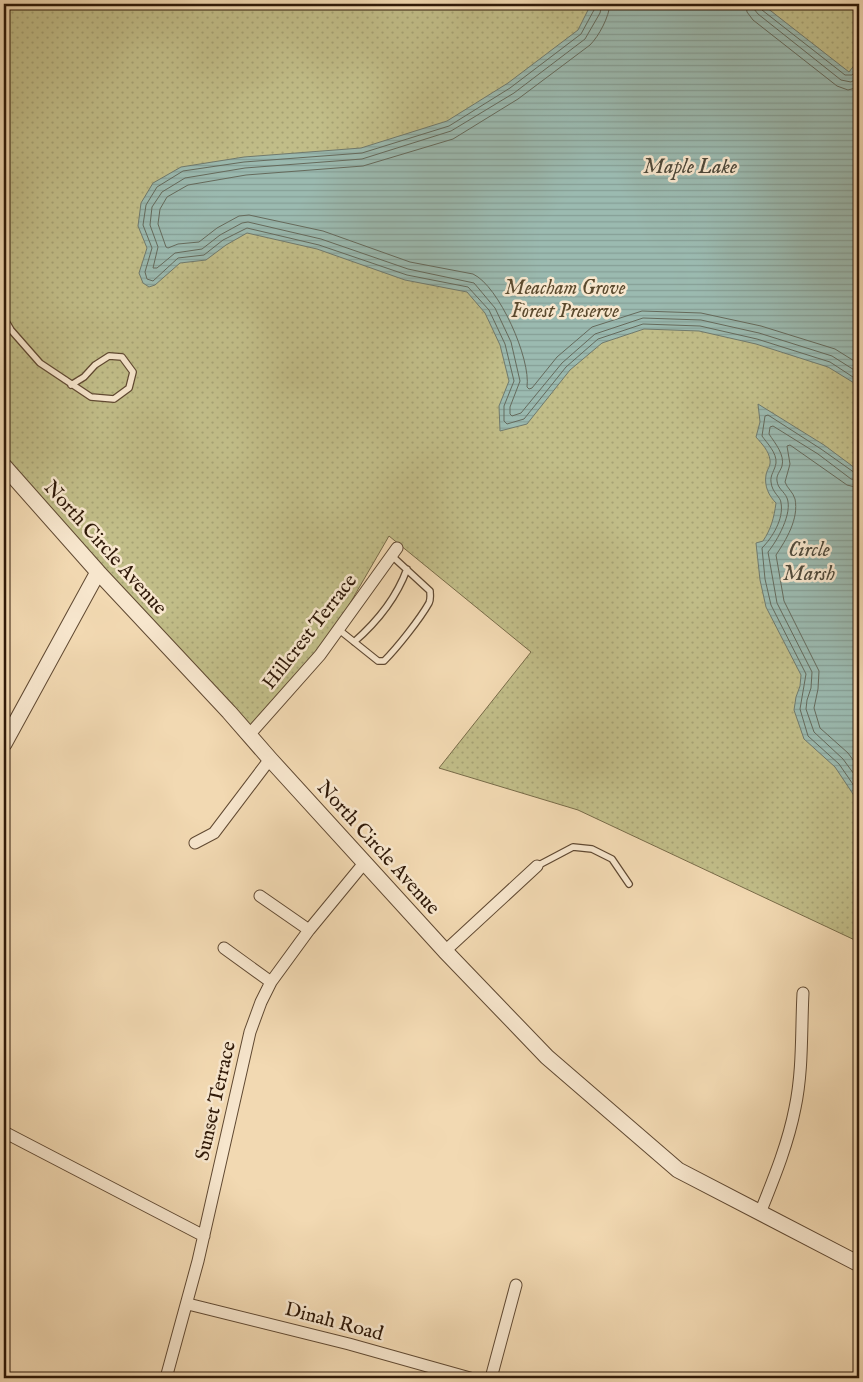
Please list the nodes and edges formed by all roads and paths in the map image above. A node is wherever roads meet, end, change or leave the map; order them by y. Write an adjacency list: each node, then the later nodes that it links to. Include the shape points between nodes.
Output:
1 (4, 318): 2 (lane, via 40,363)
2 (72, 386): 2 (lane, via 91,397 114,399 129,388 133,372 122,358 108,356)
3 (4, 466): 6 (street, North Circle Avenue)
4 (395, 552): 5 (lane); 7 (street, Hillcrest Terrace)
5 (407, 569): 8 (lane, via 400,588 373,626); 8 (lane, via 430,591 430,601 411,628 384,661 378,661)
6 (98, 572): 9 (street, North Circle Avenue); 10 (street)
7 (338, 629): 8 (lane); 9 (street, Hillcrest Terrace, via 320,655)
8 (354, 642)
9 (249, 735): 11 (street, North Circle Avenue)
10 (4, 741)
11 (270, 760): 12 (street, via 214,833); 13 (street, North Circle Avenue)
12 (196, 843)
13 (365, 862): 17 (street, Sunset Terrace); 19 (street, North Circle Avenue)
14 (537, 866): 15 (lane, via 573,847 592,849 612,860); 19 (street)
15 (629, 884)
16 (260, 896): 17 (street)
17 (309, 930): 20 (street, Sunset Terrace)
18 (224, 948): 20 (street)
19 (445, 951): 23 (street, North Circle Avenue, via 547,1057 678,1170)
20 (271, 982): 24 (street, Sunset Terrace, via 250,1032)
21 (803, 993): 23 (street, via 795,1106 779,1164)
22 (4, 1132): 24 (street)
23 (760, 1213): 25 (street, North Circle Avenue)
24 (204, 1236): 27 (street, Sunset Terrace)
25 (859, 1264)
26 (516, 1285): 30 (street)
27 (188, 1304): 28 (street, Sunset Terrace); 29 (street, Dinah Road)
28 (166, 1378)
29 (470, 1378)
30 (491, 1378)

